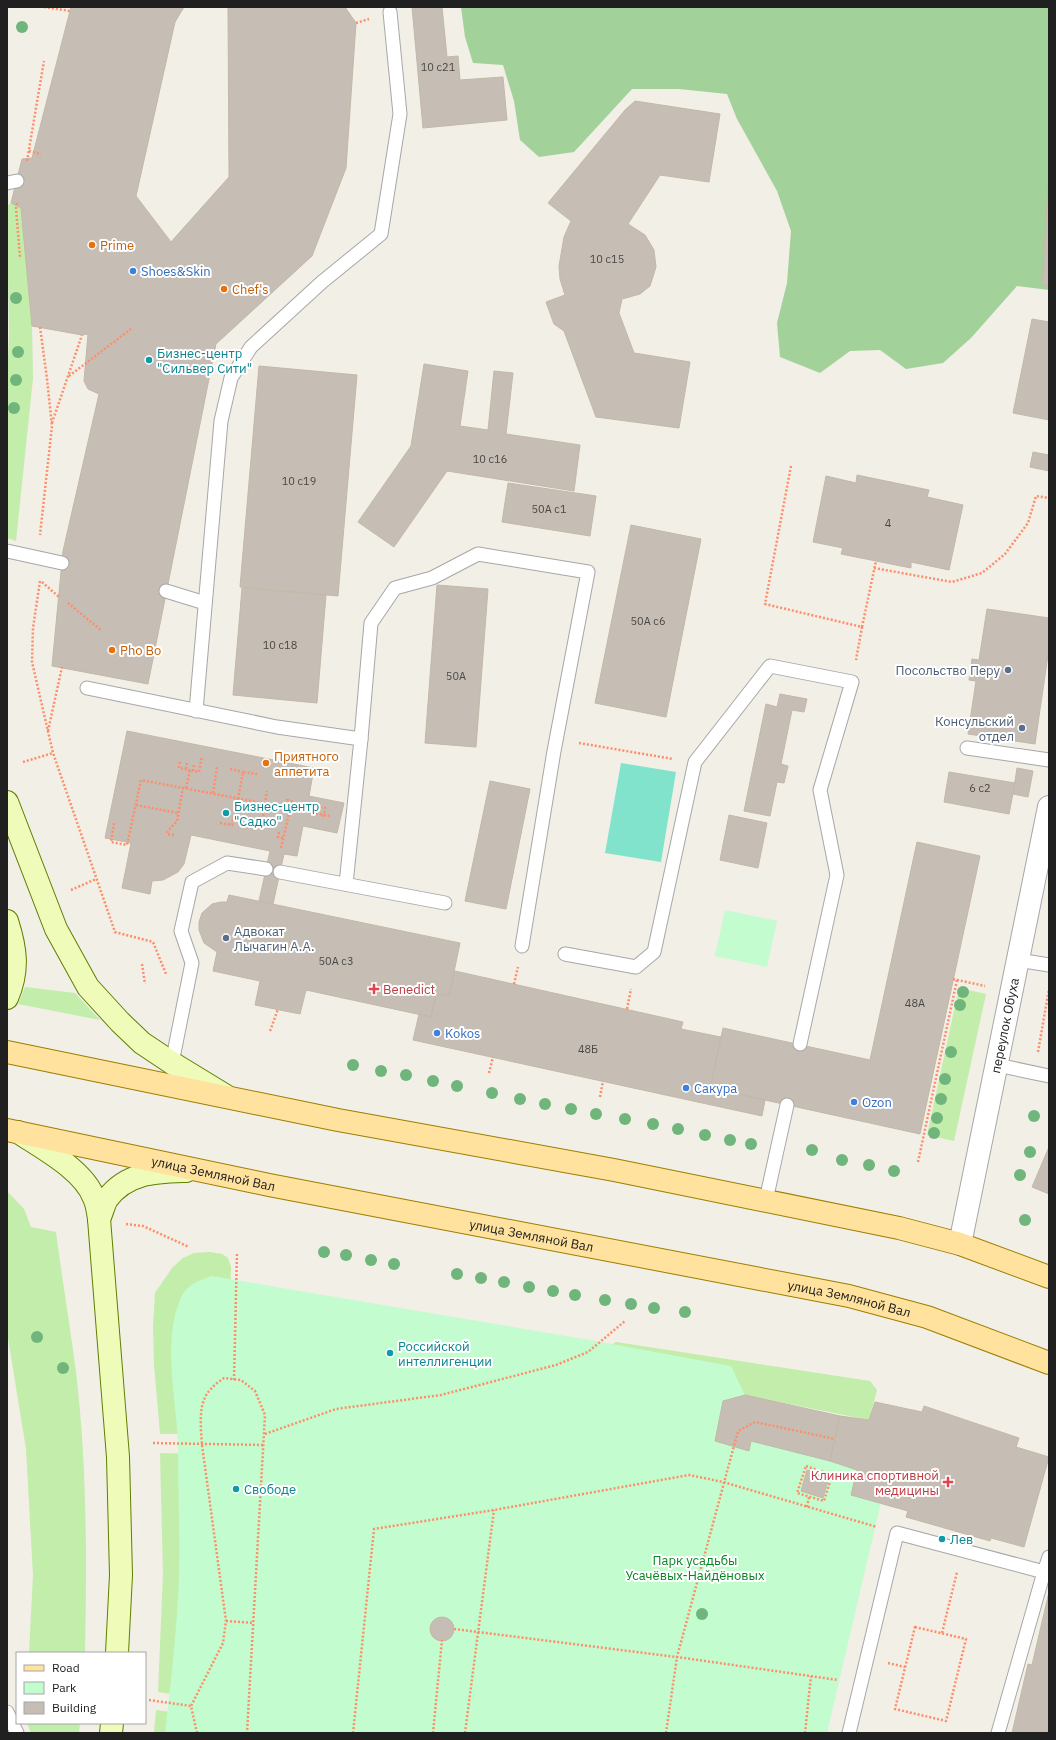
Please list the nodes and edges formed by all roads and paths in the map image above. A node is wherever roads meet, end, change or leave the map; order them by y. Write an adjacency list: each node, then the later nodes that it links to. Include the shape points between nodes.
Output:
1 (44, 7): 2 (path)
2 (70, 11)
3 (390, 12): 27 (lane, via 400,114 381,234 322,282 251,347 232,378 221,421)
4 (44, 61): 5 (path)
5 (29, 151): 6 (path); 7 (path)
6 (41, 154)
7 (28, 158)
8 (16, 208): 9 (path)
9 (20, 257)
10 (40, 327): 14 (path)
11 (131, 329): 13 (path)
12 (82, 335): 13 (path)
13 (69, 377): 14 (path)
14 (52, 426): 17 (path)
15 (791, 466): 28 (path, via 765,604)
16 (1049, 498): 21 (path, via 1036,496 1028,523 1005,554 982,573 952,582)
17 (40, 536)
18 (7, 551): 20 (lane)
19 (876, 561): 21 (path)
20 (62, 563)
21 (874, 568): 28 (path)
22 (39, 575): 23 (path)
23 (40, 580): 25 (path); 34 (path, via 33,628 32,662)
24 (166, 591): 27 (lane)
25 (59, 597)
26 (68, 603): 29 (path)
27 (205, 603): 33 (lane)
28 (862, 627): 31 (path)
29 (101, 630)
30 (62, 667): 34 (path)
31 (852, 682): 43 (lane, via 770,666); 103 (lane, via 820,790 837,875)
32 (87, 688): 33 (lane)
33 (196, 710): 35 (lane, via 277,727)
34 (48, 733): 38 (path)
35 (361, 739): 36 (lane, via 371,623 395,588 432,578 478,554 588,572); 85 (lane)
36 (557, 739): 43 (path); 89 (lane)
37 (966, 748): 40 (lane)
38 (53, 753): 41 (path); 84 (path)
39 (202, 756): 49 (path, via 199,772)
40 (1049, 760)
41 (23, 762)
42 (180, 762): 46 (path, via 179,768)
43 (695, 762): 90 (lane, via 654,952 636,967)
44 (187, 763): 46 (path)
45 (194, 764): 49 (path)
46 (186, 769): 49 (path)
47 (218, 769): 54 (path)
48 (230, 769): 50 (path)
49 (192, 770): 52 (path)
50 (243, 772): 51 (path); 55 (path)
51 (257, 774)
52 (184, 788): 54 (path); 60 (path, via 141,780); 66 (path)
53 (267, 790): 58 (path)
54 (213, 793): 55 (path)
55 (238, 799): 58 (path); 77 (path, via 232,825)
56 (7, 802): 106 (main road, via 56,929 88,987 142,1043)
57 (294, 802): 63 (path, via 287,800)
58 (265, 804): 63 (path); 69 (path)
59 (130, 807): 60 (path)
60 (135, 807): 66 (path); 75 (path, via 127,845 111,842)
61 (320, 807): 68 (path, via 325,808)
62 (1049, 807): 91 (street, переулок Обуха)
63 (286, 808): 64 (path)
64 (290, 809): 65 (path); 80 (path)
65 (310, 811): 67 (path); 70 (path)
66 (178, 813): 74 (path)
67 (316, 813): 68 (path); 71 (path)
68 (324, 814): 72 (path); 73 (path)
69 (263, 816)
70 (308, 816)
71 (316, 817)
72 (332, 817)
73 (323, 819)
74 (176, 821): 76 (path); 79 (path, via 167,834)
75 (114, 823)
76 (180, 823)
77 (220, 823)
78 (279, 832): 80 (path, via 278,837)
79 (174, 835)
80 (284, 838): 81 (path)
81 (280, 848)
82 (266, 869): 101 (lane, via 227,862 192,882 181,931 192,962)
83 (280, 872): 85 (lane)
84 (96, 879): 86 (path); 101 (path, via 115,932 153,942)
85 (346, 884): 87 (lane)
86 (71, 890)
87 (445, 903)
88 (7, 921): 99 (main road, via 16,957 13,984)
89 (522, 946)
90 (565, 954)
91 (1018, 960): 93 (lane); 107 (street, переулок Обуха)
92 (142, 964): 96 (path)
93 (1049, 964)
94 (953, 979): 95 (path)
95 (957, 980): 97 (path); 116 (path)
96 (145, 984)
97 (991, 988)
98 (1049, 989): 109 (path)
99 (7, 998)
100 (278, 1009): 102 (path)
101 (182, 1013): 106 (lane)
102 (270, 1031)
103 (800, 1044)
104 (7, 1052): 112 (main road)
105 (493, 1057): 108 (path)
106 (172, 1063): 112 (main road)
107 (996, 1065): 109 (lane); 121 (street, переулок Обуха)
108 (489, 1073)
109 (1034, 1073): 110 (lane)
110 (1049, 1076)
111 (603, 1081): 113 (path)
112 (226, 1096): 118 (main road, via 338,1120)
113 (600, 1097)
114 (787, 1105): 118 (lane)
115 (12, 1131): 117 (main road, улица Земляной Вал); 119 (main road, via 64,1162 81,1177 94,1197)
116 (918, 1162)
117 (198, 1171): 119 (main road, via 157,1172 134,1177 122,1184 107,1199); 126 (main road, улица Земляной Вал, via 849,1296 928,1317)
118 (766, 1200): 121 (main road, via 899,1228)
119 (99, 1219): 147 (main road, via 118,1457 121,1575)
120 (121, 1223): 122 (path, via 143,1226)
121 (960, 1244): 124 (main road)
122 (189, 1247)
123 (237, 1252): 127 (path)
124 (1049, 1277)
125 (625, 1321): 128 (path, via 588,1352 556,1365 441,1395 336,1408)
126 (1049, 1364)
127 (234, 1380): 128 (path, via 241,1380 255,1391 265,1415); 131 (path, via 224,1378 210,1389 203,1401 200,1421)
128 (265, 1434): 132 (path)
129 (835, 1439): 133 (path, via 755,1422 738,1431)
130 (153, 1443): 131 (path)
131 (202, 1445): 132 (path); 141 (path)
132 (264, 1445): 142 (path)
133 (723, 1482): 135 (path); 136 (path, via 689,1474); 148 (path)
134 (810, 1497): 134 (path, via 824,1501 832,1475 806,1466 797,1493); 135 (path)
135 (807, 1507): 137 (path)
136 (494, 1510): 144 (path); 157 (path, via 374,1529)
137 (897, 1533): 138 (lane); 150 (lane)
138 (962, 1550): 140 (lane); 145 (path)
139 (1049, 1556): 140 (lane)
140 (1044, 1572): 163 (lane)
141 (226, 1621): 142 (path); 152 (path, via 223,1643)
142 (254, 1623): 156 (path)
143 (454, 1629): 144 (path)
144 (478, 1632): 148 (path); 159 (path)
145 (942, 1633): 145 (path, via 915,1627 895,1709 946,1720 966,1639)
146 (442, 1640): 158 (path)
147 (117, 1652)
148 (677, 1657): 149 (path); 160 (path)
149 (811, 1676): 150 (path); 161 (path)
150 (860, 1683): 162 (lane)
151 (149, 1700): 152 (path)
152 (191, 1706): 155 (path)
153 (7, 1712): 154 (lane)
154 (17, 1733)
155 (197, 1733)
156 (247, 1733)
157 (353, 1733)
158 (433, 1733)
159 (466, 1733)
160 (666, 1733)
161 (805, 1733)
162 (849, 1733)
163 (998, 1733)

